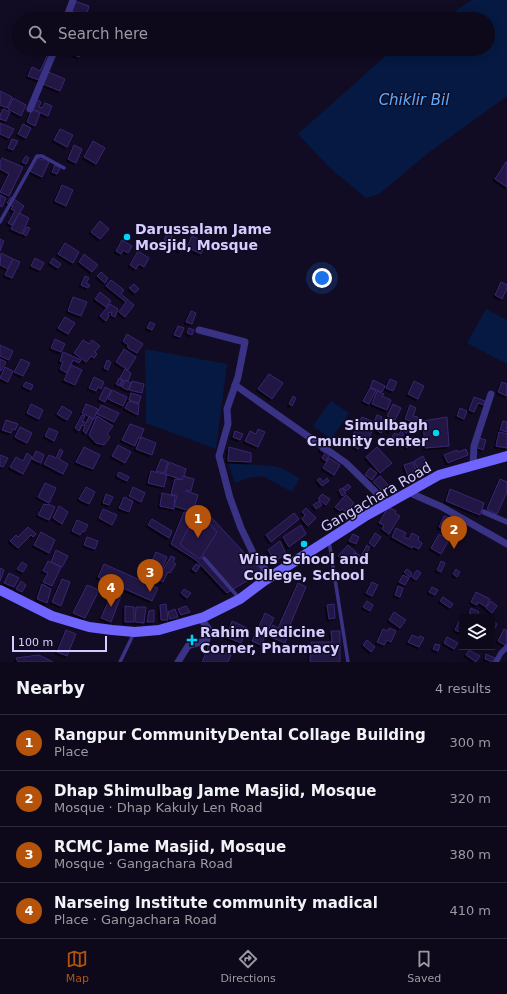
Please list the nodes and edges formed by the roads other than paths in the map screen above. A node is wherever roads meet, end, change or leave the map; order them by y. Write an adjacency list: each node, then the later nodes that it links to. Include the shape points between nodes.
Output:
1 (73, 0): 2 (street)
2 (69, 12)
3 (52, 56): 4 (street)
4 (30, 109)
5 (64, 168): 6 (lane, via 42,156 37,156)
6 (0, 222)
7 (199, 330): 8 (street, via 245,342)
8 (235, 385): 13 (street, via 346,462); 19 (street, via 227,408 228,424 219,456 221,469 241,528 254,555)
9 (491, 394): 11 (street, via 474,446)
10 (507, 456): 11 (main road, Gangachara Road)
11 (473, 465): 12 (main road, Gangachara Road, via 439,475)
12 (408, 492): 13 (main road, Gangachara Road); 17 (street, via 442,507)
13 (388, 504): 16 (main road, Gangachara Road)
14 (484, 512): 15 (street)
15 (507, 522)
16 (329, 540): 19 (main road, Gangachara Road); 27 (lane)
17 (507, 544)
18 (204, 558): 21 (lane)
19 (271, 577): 21 (main road, Gangachara Road)
20 (0, 590): 23 (main road, Gangachara Road, via 52,616 71,622 89,627)
21 (240, 599): 22 (main road, Gangachara Road)
22 (200, 618): 23 (main road, Gangachara Road, via 159,630); 26 (street, via 208,628 207,640 188,646)
23 (135, 632): 25 (lane)
24 (507, 647): 28 (street)
25 (120, 662)
26 (178, 662)
27 (348, 662)
28 (496, 662)

